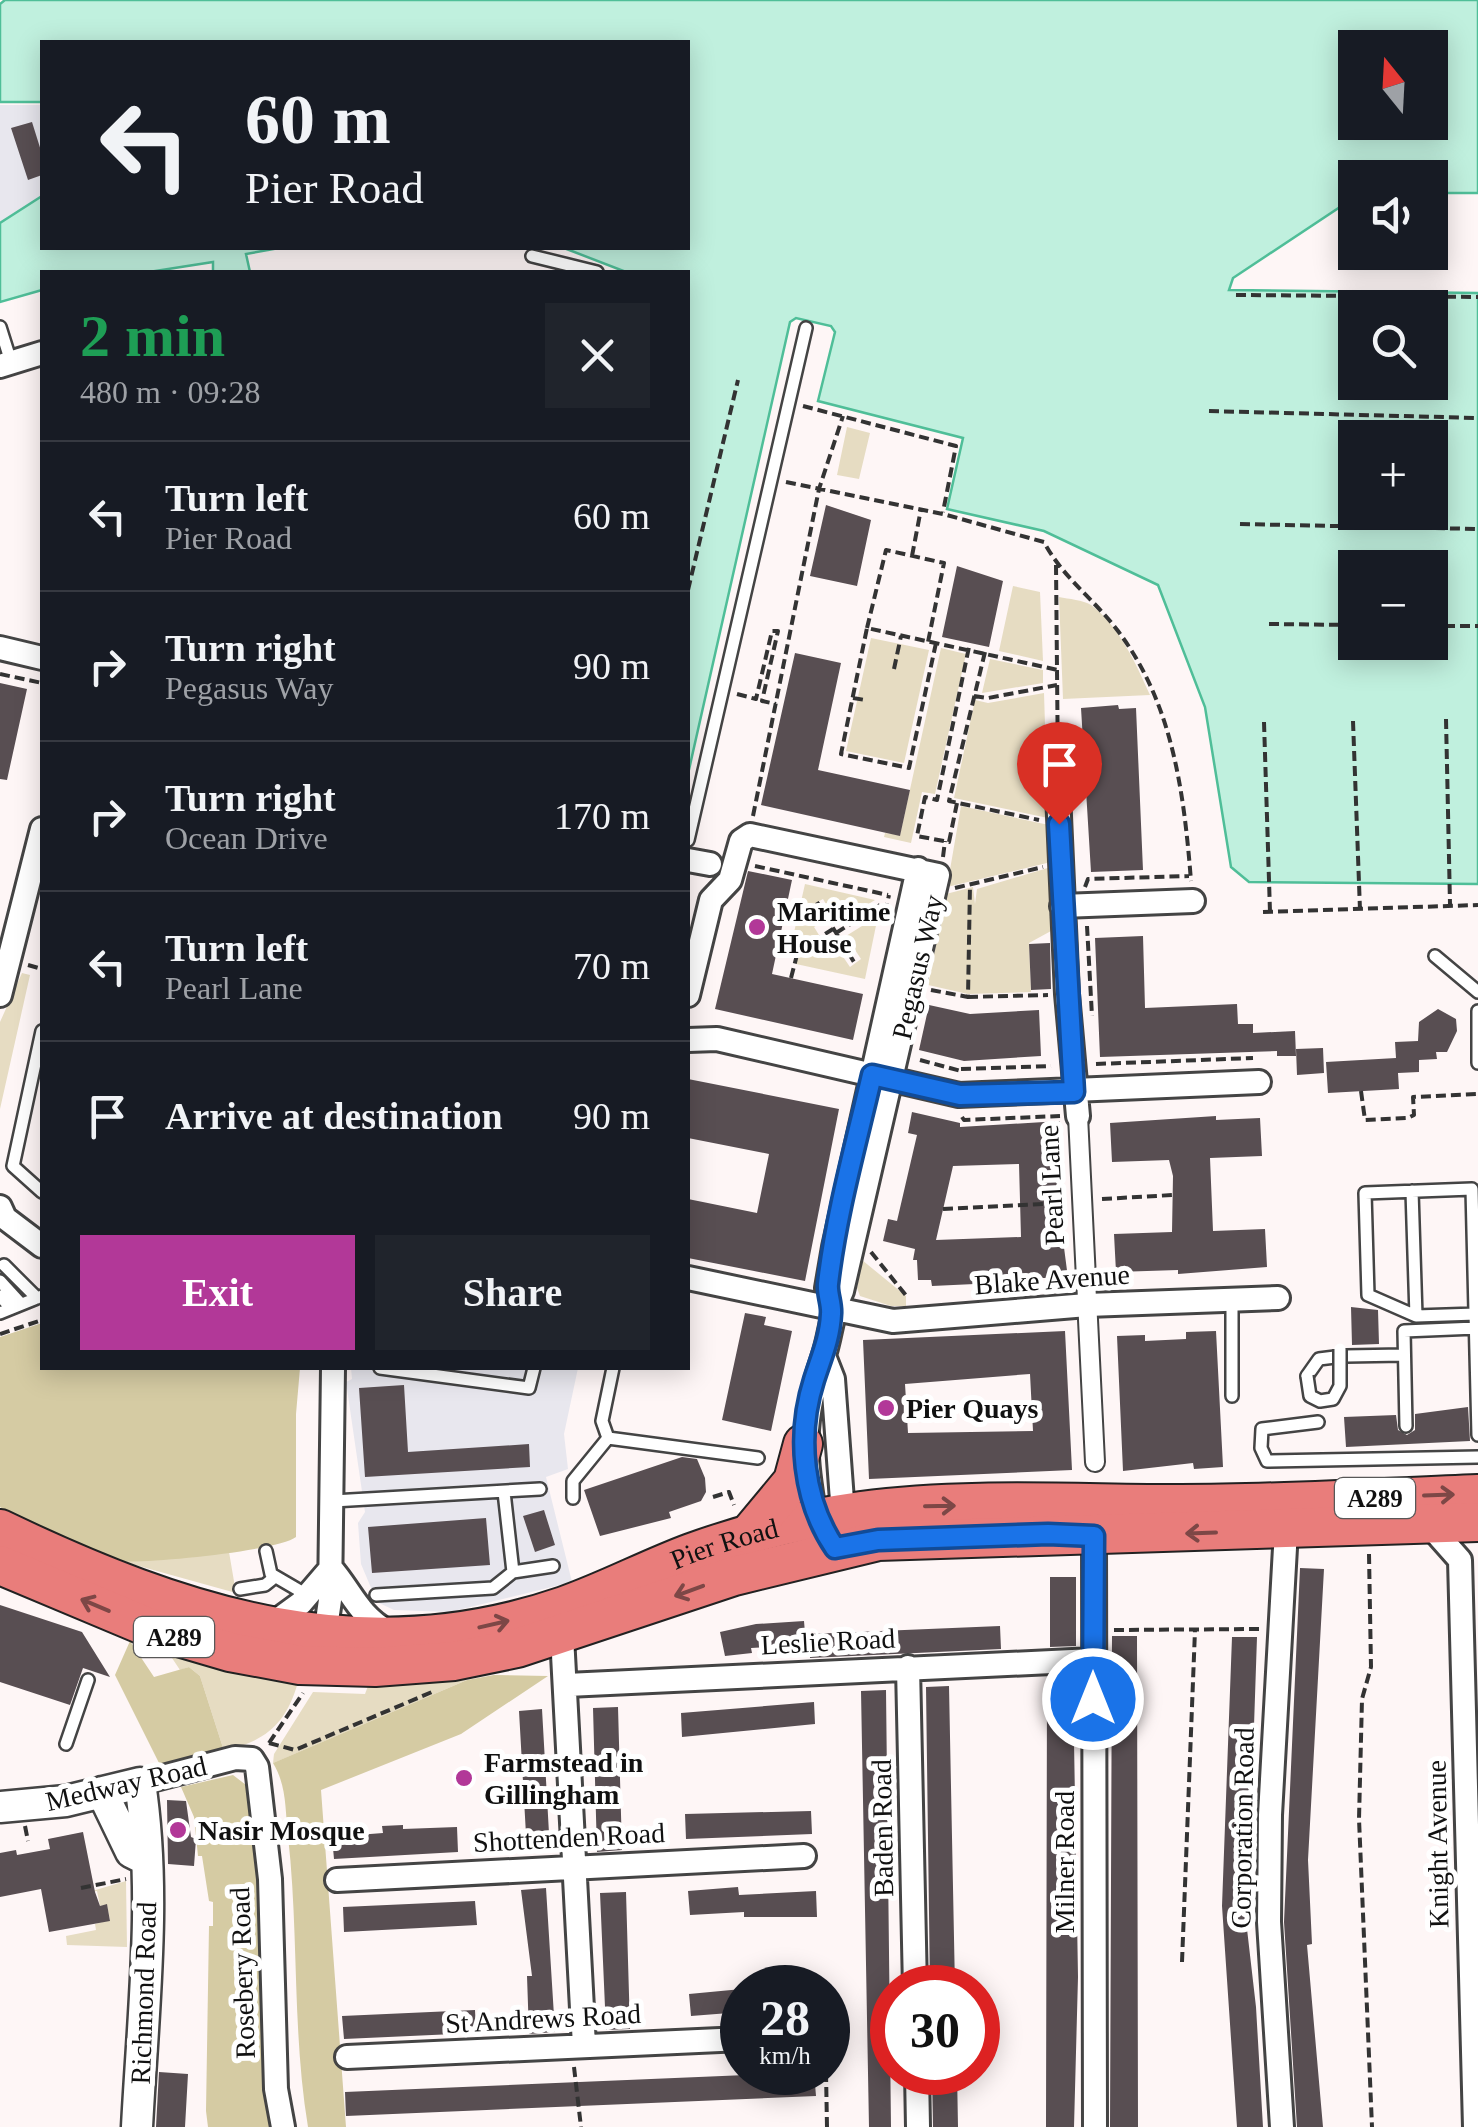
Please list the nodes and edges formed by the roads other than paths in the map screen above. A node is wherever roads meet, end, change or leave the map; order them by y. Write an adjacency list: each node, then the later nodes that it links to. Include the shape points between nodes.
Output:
1 (532, 256): 2 (lane)
2 (588, 270)
3 (0, 327): 6 (lane)
4 (806, 328): 10 (lane)
5 (40, 355): 6 (street)
6 (6, 364)
7 (0, 648): 8 (street)
8 (40, 658)
9 (1058, 794): 14 (street, Pearl Lane, via 1060,864)
10 (690, 831)
11 (40, 837): 18 (street)
12 (918, 869): 16 (street, Pegasus Way, via 750,835 730,880 711,900); 23 (street, Pegasus Way); 23 (street, Pegasus Way, via 938,875)
13 (1193, 901): 14 (street)
14 (1074, 906): 25 (street, Pearl Lane, via 1067,994)
15 (1435, 956): 17 (lane)
16 (690, 987)
17 (1478, 992)
18 (0, 994)
19 (1478, 1011): 22 (lane)
20 (40, 1039): 27 (lane, via 13,1166)
21 (690, 1040): 23 (street, via 717,1039)
22 (1478, 1063)
23 (881, 1077): 25 (street, via 960,1095); 40 (street, Pegasus Way, via 834,1247 827,1288)
24 (1259, 1082): 25 (street)
25 (1084, 1092): 26 (street, Pearl Lane)
26 (1078, 1116): 38 (street, Pearl Lane)
27 (40, 1190)
28 (1412, 1191): 41 (lane); 41 (lane, via 1365,1193 1368,1295); 42 (lane, via 1472,1189)
29 (2, 1214): 30 (street)
30 (40, 1244)
31 (4, 1265): 35 (lane)
32 (690, 1278): 40 (street)
33 (0, 1282): 39 (lane)
34 (0, 1296): 39 (lane)
35 (40, 1297): 39 (lane)
36 (1278, 1298): 37 (street, Blake Avenue)
37 (1232, 1301): 38 (street, Blake Avenue); 50 (lane)
38 (1087, 1305): 40 (street, Blake Avenue, via 892,1321); 58 (street, Pearl Lane)
39 (6, 1310)
40 (832, 1310): 45 (street, Pegasus Way)
41 (1416, 1316): 42 (lane)
42 (1476, 1321): 44 (lane, via 1404,1331); 53 (lane)
43 (1340, 1354): 43 (lane, bridge, via 1340,1386 1333,1399 1320,1402 1310,1396 1307,1376 1319,1359); 44 (lane)
44 (1403, 1355): 52 (lane)
45 (824, 1356): 55 (street, Pegasus Way); 67 (street, Pegasus Way, via 833,1379)
46 (333, 1370): 63 (street)
47 (407, 1370): 48 (lane, via 529,1388)
48 (534, 1370)
49 (612, 1370): 54 (lane, via 602,1421)
50 (1232, 1396)
51 (1318, 1422): 56 (lane, via 1262,1429 1267,1461)
52 (1406, 1426)
53 (1478, 1435)
54 (608, 1438): 57 (lane); 62 (lane, via 572,1480)
55 (803, 1444): 64 (main road, via 792,1481); 67 (street, Pegasus Way)
56 (1478, 1457)
57 (758, 1458)
58 (1095, 1462)
59 (540, 1488): 60 (lane)
60 (504, 1492): 63 (lane); 77 (lane)
61 (1478, 1494): 67 (main road, Pier Road / A289, one-way to 61, via 915,1507)
62 (572, 1498)
63 (332, 1501): 76 (street)
64 (742, 1522): 67 (main road, Pier Road / A289); 85 (main road, Pier Road / A289, one-way to 64, via 470,1630 564,1606 693,1552)
65 (1478, 1522): 66 (main road, Pier Road / A289)
66 (1429, 1525): 69 (main road, Pier Road / A289); 73 (street)
67 (831, 1527): 70 (main road, Pier Road / A289, via 878,1540); 84 (main road, Pier Road / A289, one-way to 84, via 734,1576)
68 (0, 1529): 82 (main road, Pier Road / A289, via 134,1590)
69 (1286, 1530): 70 (main road, Pier Road / A289, one-way to 70); 109 (street, Corporation Road, via 1270,1815)
70 (1094, 1536): 86 (street, Milner Road)
71 (1478, 1542): 73 (street)
72 (266, 1551): 78 (lane)
73 (1460, 1560): 110 (street, Knight Avenue)
74 (0, 1565): 88 (main road, Pier Road / A289, one-way to 74, via 178,1638)
75 (552, 1566): 77 (lane)
76 (331, 1568): 80 (street); 83 (street); 85 (street, via 362,1616)
77 (513, 1572): 81 (lane, via 493,1588)
78 (275, 1578): 79 (lane); 80 (lane)
79 (240, 1589)
80 (307, 1594): 82 (street)
81 (376, 1595)
82 (268, 1628): 83 (main road, Pier Road / A289)
83 (326, 1636): 85 (main road, Pier Road / A289); 88 (street)
84 (562, 1636): 88 (main road, Pier Road / A289, via 425,1664); 90 (street)
85 (398, 1637)
86 (1093, 1660): 87 (street, Leslie Road); 108 (street, Milner Road)
87 (908, 1667): 90 (street, Leslie Road); 100 (street, Baden Road)
88 (303, 1678)
89 (88, 1680): 91 (lane)
90 (567, 1685): 97 (street)
91 (66, 1744)
92 (261, 1751): 93 (street, Medway Road); 106 (street, Rosebery Road)
93 (140, 1783): 94 (street, Medway Road); 98 (street, Richmond Road, via 149,1848)
94 (102, 1792): 95 (street, Medway Road); 98 (street)
95 (0, 1806)
96 (804, 1856): 97 (street, Shottenden Road)
97 (575, 1866): 99 (street, Shottenden Road); 102 (street)
98 (136, 1868): 105 (street, Richmond Road, via 148,1915)
99 (337, 1880)
100 (914, 1965)
101 (720, 2040): 102 (street, St Andrews Road)
102 (578, 2053): 103 (street, St Andrews Road)
103 (347, 2056)
104 (917, 2095): 107 (street)
105 (137, 2127)
106 (283, 2127)
107 (918, 2127)
108 (1096, 2127)
109 (1282, 2127)
110 (1475, 2127)

